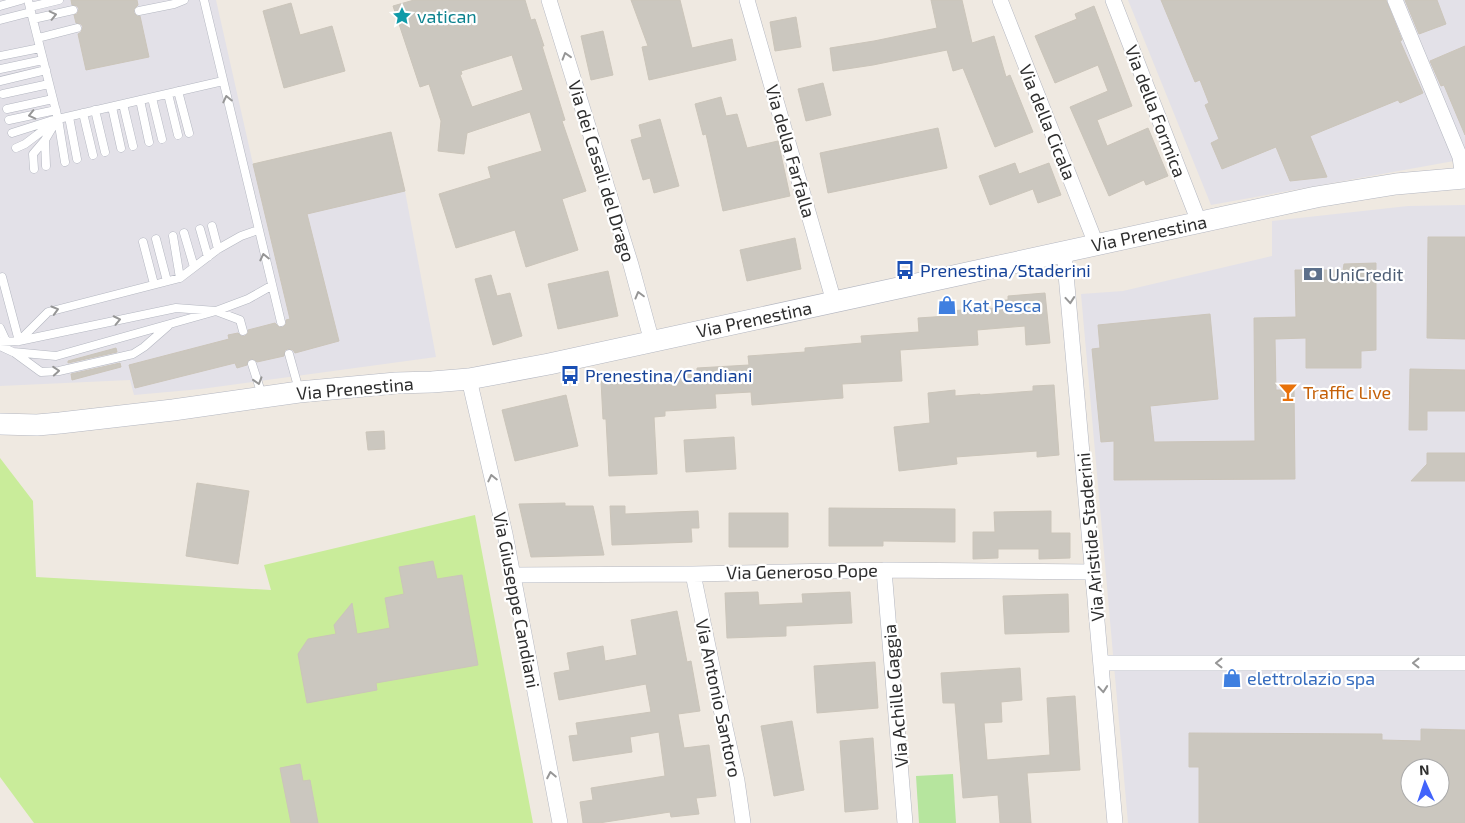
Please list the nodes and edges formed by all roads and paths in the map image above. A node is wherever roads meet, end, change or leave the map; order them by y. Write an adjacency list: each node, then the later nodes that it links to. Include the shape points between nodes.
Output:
1 (21, 0): 10 (lane)
2 (58, 0): 11 (lane)
3 (184, 0): 13 (lane)
4 (204, 0): 23 (lane)
5 (549, 0): 81 (street, Via dei Casali del Drago, one-way to 5)
6 (747, 0): 74 (street, Via della Farfalla)
7 (1000, 0): 64 (street, Via della Cicala)
8 (1113, 0): 56 (street, Via della Formica)
9 (1396, 0): 55 (street, via 1460,157)
10 (0, 6)
11 (30, 10): 12 (lane, one-way to 12); 14 (lane); 16 (lane)
12 (73, 10)
13 (139, 12)
14 (0, 20)
15 (77, 28): 16 (lane)
16 (38, 38): 17 (lane)
17 (40, 48): 18 (lane); 19 (lane)
18 (0, 56)
19 (43, 60): 20 (lane); 21 (lane)
20 (0, 69)
21 (46, 70): 22 (lane); 24 (lane)
22 (0, 81)
23 (223, 81): 25 (lane); 59 (lane, one-way to 23)
24 (49, 84): 26 (lane); 28 (lane)
25 (178, 91): 27 (lane); 41 (lane)
26 (3, 94)
27 (168, 94): 29 (lane); 42 (lane)
28 (53, 98): 33 (lane); 34 (lane)
29 (152, 98): 30 (lane); 43 (lane)
30 (140, 100): 31 (lane); 45 (lane)
31 (123, 104): 32 (lane); 46 (lane)
32 (112, 107): 35 (lane); 48 (lane)
33 (7, 109)
34 (56, 110): 38 (lane); 39 (lane, one-way to 39)
35 (95, 110): 36 (lane); 49 (lane)
36 (83, 113): 37 (lane); 50 (lane)
37 (69, 117): 38 (lane); 51 (lane)
38 (58, 119): 40 (lane); 44 (lane); 47 (lane); 52 (lane)
39 (9, 120)
40 (12, 133)
41 (188, 133)
42 (178, 135)
43 (162, 139)
44 (45, 140): 53 (lane); 54 (lane, via 33,154)
45 (149, 142)
46 (132, 146)
47 (16, 148)
48 (121, 148)
49 (105, 152)
50 (93, 155)
51 (77, 159)
52 (64, 162)
53 (46, 166)
54 (34, 169)
55 (1464, 178): 56 (street, Via Prenestina, via 1356,190)
56 (1199, 222): 64 (street, Via Prenestina)
57 (212, 226): 65 (lane)
58 (200, 229): 67 (lane)
59 (258, 230): 65 (lane); 73 (lane, one-way to 59)
60 (184, 233): 68 (lane)
61 (172, 236): 70 (lane)
62 (156, 239): 71 (lane)
63 (143, 242): 72 (lane)
64 (1096, 244): 66 (street, Via Prenestina)
65 (218, 249): 67 (lane)
66 (1064, 252): 74 (street, Via Prenestina); 93 (street, Via Aristide Staderini, one-way to 93)
67 (208, 256): 68 (lane)
68 (194, 267): 70 (lane)
69 (2, 277): 80 (lane)
70 (180, 278): 71 (lane)
71 (167, 281): 72 (lane)
72 (154, 284): 80 (lane, one-way to 72, via 48,312)
73 (271, 286): 75 (lane); 76 (lane)
74 (834, 302): 81 (street, Via Prenestina)
75 (216, 311): 77 (lane); 79 (lane, via 240,320); 80 (lane, one-way to 75, via 176,308)
76 (280, 322)
77 (170, 324): 83 (lane, via 56,356); 83 (lane, one-way to 77, via 41,372 59,372 133,354)
78 (0, 328): 82 (lane)
79 (243, 331)
80 (19, 341): 82 (lane)
81 (652, 342): 86 (street, Via Prenestina)
82 (2, 343): 83 (lane)
83 (13, 352)
84 (289, 354): 87 (lane)
85 (252, 364): 88 (lane, one-way to 88)
86 (469, 379): 87 (street, Via Prenestina); 95 (street, Via Giuseppe Candiani, one-way to 86)
87 (299, 392): 88 (street, Via Prenestina)
88 (263, 398): 90 (street, Via Prenestina)
89 (0, 424): 90 (street, Via Prenestina)
90 (37, 425): 91 (street, Via Prenestina)
91 (0, 434)
92 (884, 570): 93 (street, Via Generoso Pope); 94 (street, Via Generoso Pope); 100 (street, Via Achille Gaggia)
93 (1092, 572): 96 (street, Via Aristide Staderini)
94 (693, 574): 95 (street, Via Generoso Pope); 99 (street, Via Antonio Santoro)
95 (513, 575): 98 (street, Via Giuseppe Candiani, one-way to 95)
96 (1101, 663): 97 (street, one-way to 96); 101 (street, Via Aristide Staderini, one-way to 101)
97 (1465, 663)
98 (560, 823)
99 (743, 823)
100 (905, 823)
101 (1115, 823)

